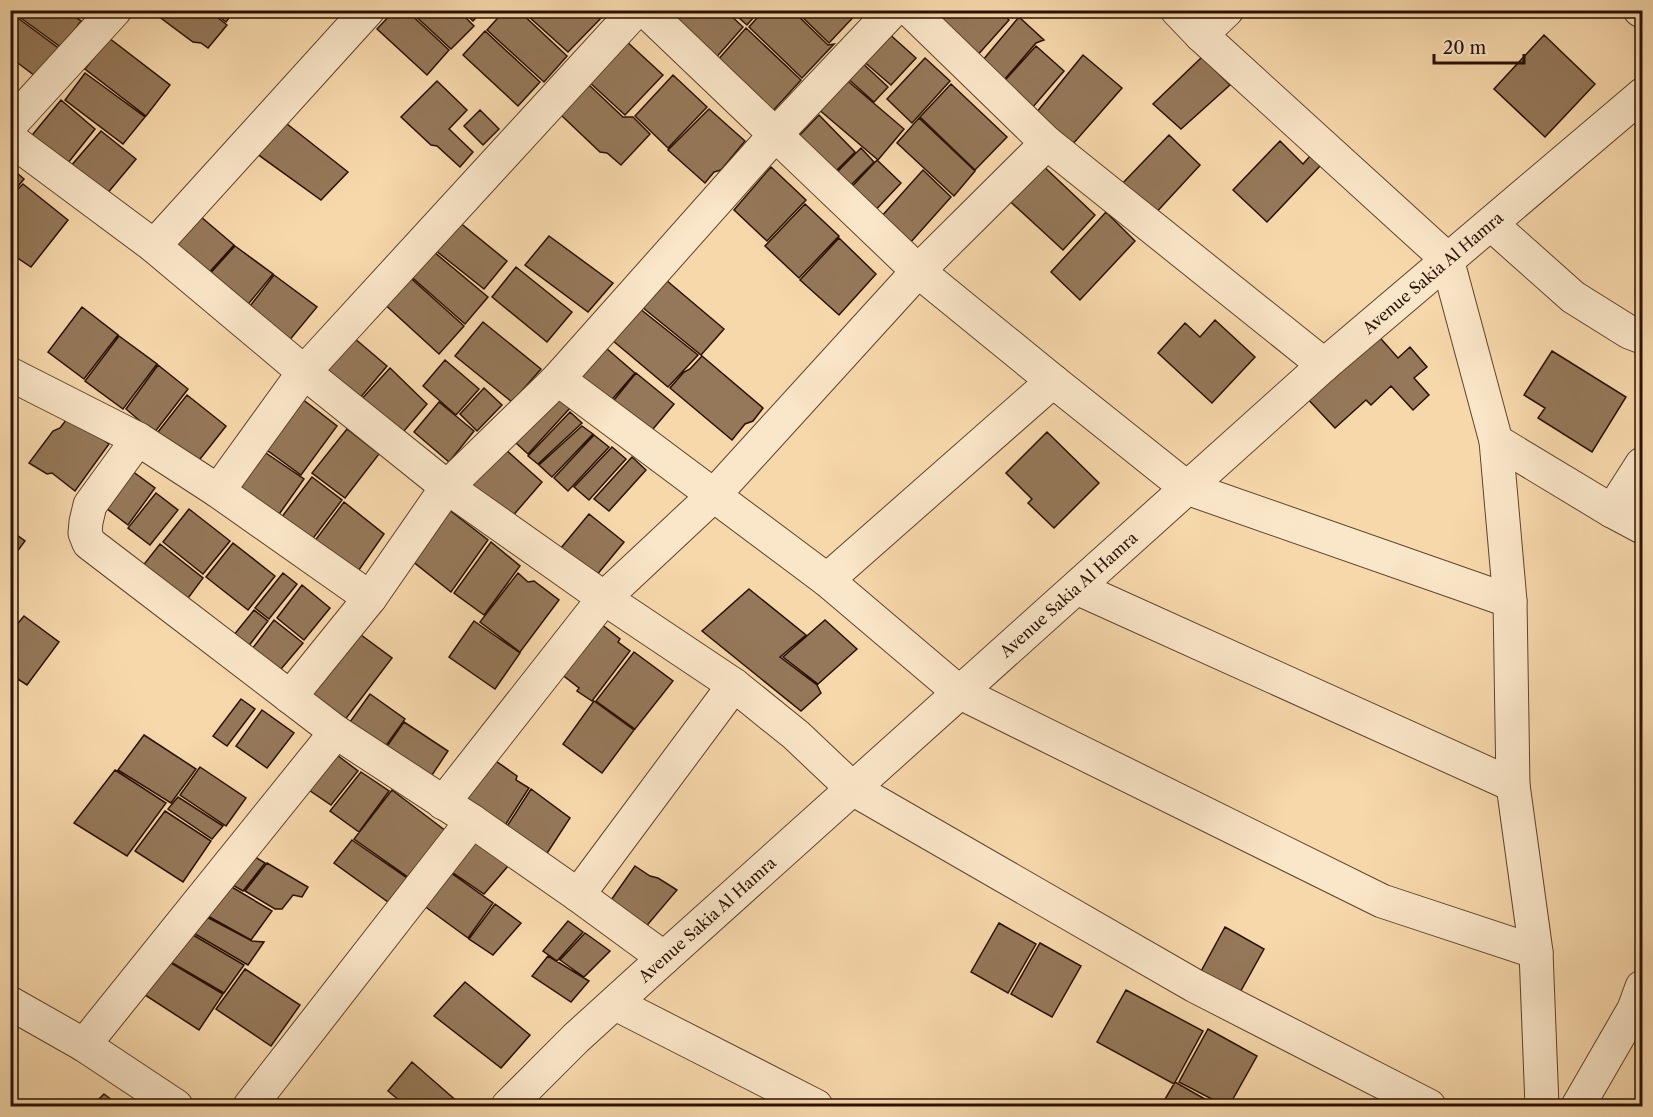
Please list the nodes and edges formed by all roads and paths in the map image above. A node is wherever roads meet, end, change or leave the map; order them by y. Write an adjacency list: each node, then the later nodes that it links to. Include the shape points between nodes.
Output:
1 (115, 10): 11 (street)
2 (368, 10): 16 (street)
3 (636, 10): 21 (street)
4 (645, 10): 12 (street)
5 (893, 10): 12 (street)
6 (910, 10): 14 (street)
7 (1177, 10): 9 (street)
8 (1227, 10): 9 (street)
9 (1202, 36): 17 (street)
10 (1642, 95): 15 (street, Avenue Sakia Al Hamra)
11 (10, 125)
12 (775, 135): 18 (street); 23 (street)
13 (10, 139): 16 (street)
14 (1047, 143): 18 (street); 20 (street)
15 (1491, 224): 17 (street, Avenue Sakia Al Hamra); 19 (street, via 1573,297)
16 (154, 246): 21 (street)
17 (1448, 259): 20 (street, Avenue Sakia Al Hamra); 26 (street)
18 (918, 271): 24 (street); 31 (street)
19 (1642, 336)
20 (1324, 365): 29 (street, Avenue Sakia Al Hamra)
21 (304, 372): 28 (street); 30 (street)
22 (10, 374): 25 (street)
23 (558, 379): 28 (street); 31 (street)
24 (1053, 381): 29 (street); 34 (street)
25 (138, 439): 30 (street); 41 (street, via 90,506 85,533 89,543)
26 (1496, 441): 32 (street); 38 (street)
27 (1642, 464): 32 (street)
28 (447, 487): 36 (street); 37 (street)
29 (1187, 488): 35 (street, Avenue Sakia Al Hamra); 38 (street)
30 (218, 491): 36 (street)
31 (713, 496): 34 (street); 37 (street)
32 (1612, 511): 33 (street)
33 (1642, 527)
34 (827, 580): 40 (street)
35 (1077, 588): 40 (street, Avenue Sakia Al Hamra); 43 (street)
36 (370, 598): 41 (street)
37 (604, 598): 39 (street); 45 (street)
38 (1510, 601): 43 (street)
39 (734, 685): 44 (street); 47 (street)
40 (959, 692): 44 (street, Avenue Sakia Al Hamra); 48 (street, via 1382,902)
41 (290, 697): 42 (street)
42 (336, 732): 45 (street); 53 (street)
43 (1513, 785): 48 (street)
44 (854, 789): 49 (street, Avenue Sakia Al Hamra); 58 (street, via 1195,986)
45 (443, 802): 46 (street)
46 (472, 821): 47 (street); 55 (street)
47 (578, 895): 49 (street)
48 (1536, 952): 59 (street)
49 (664, 958): 52 (street, Avenue Sakia Al Hamra)
50 (1642, 987): 60 (street, via 1634,1009)
51 (10, 1003): 53 (street)
52 (616, 1004): 56 (street, Avenue Sakia Al Hamra, via 576,1038); 57 (street)
53 (84, 1045): 54 (street)
54 (176, 1107)
55 (250, 1107)
56 (508, 1107)
57 (816, 1107)
58 (1429, 1107)
59 (1542, 1107)
60 (1578, 1107)

